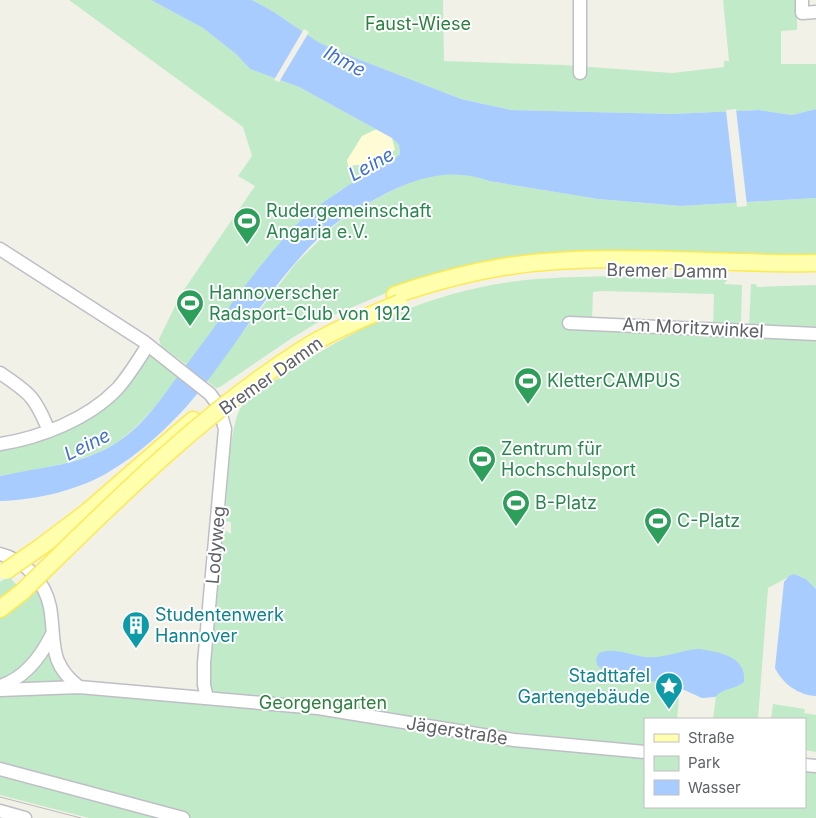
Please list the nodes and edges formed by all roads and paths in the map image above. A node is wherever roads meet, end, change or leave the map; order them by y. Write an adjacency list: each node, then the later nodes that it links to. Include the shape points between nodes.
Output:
1 (580, 0): 4 (street)
2 (802, 0): 3 (street, via 802,13)
3 (816, 12)
4 (580, 73)
5 (0, 249): 12 (street, Lodyweg)
6 (816, 263): 7 (main road, Bremer Damm)
7 (746, 267): 8 (main road, Bremer Damm); 9 (main road, Bremer Damm, via 550,272 473,282)
8 (816, 273)
9 (395, 300): 14 (street, via 326,331); 18 (main road, Bremer Damm, bridge, via 323,328 248,375 87,512); 19 (main road, Bremer Damm, bridge, via 301,351 254,383 139,480)
10 (569, 323): 11 (street, Am Moritzwinkel)
11 (816, 334)
12 (148, 345): 14 (street, Lodyweg, via 210,394); 15 (street, via 115,390 82,415)
13 (0, 373): 15 (street, via 34,398)
14 (218, 405): 24 (street, Lodyweg, via 225,428 204,663)
15 (49, 431): 16 (street)
16 (0, 444)
17 (0, 554): 20 (street, via 30,570 40,584 50,606)
18 (3, 573)
19 (0, 610)
20 (51, 636): 21 (street, via 30,667 16,679); 22 (street, via 58,663 66,677)
21 (0, 686)
22 (79, 687): 23 (street, Jägerstraße); 24 (street, Jägerstraße)
23 (0, 690)
24 (207, 698): 25 (street, Jägerstraße, via 318,708 552,745)
25 (644, 752)
26 (0, 769): 29 (street)
27 (0, 811): 28 (street)
28 (25, 818)
29 (183, 818)

